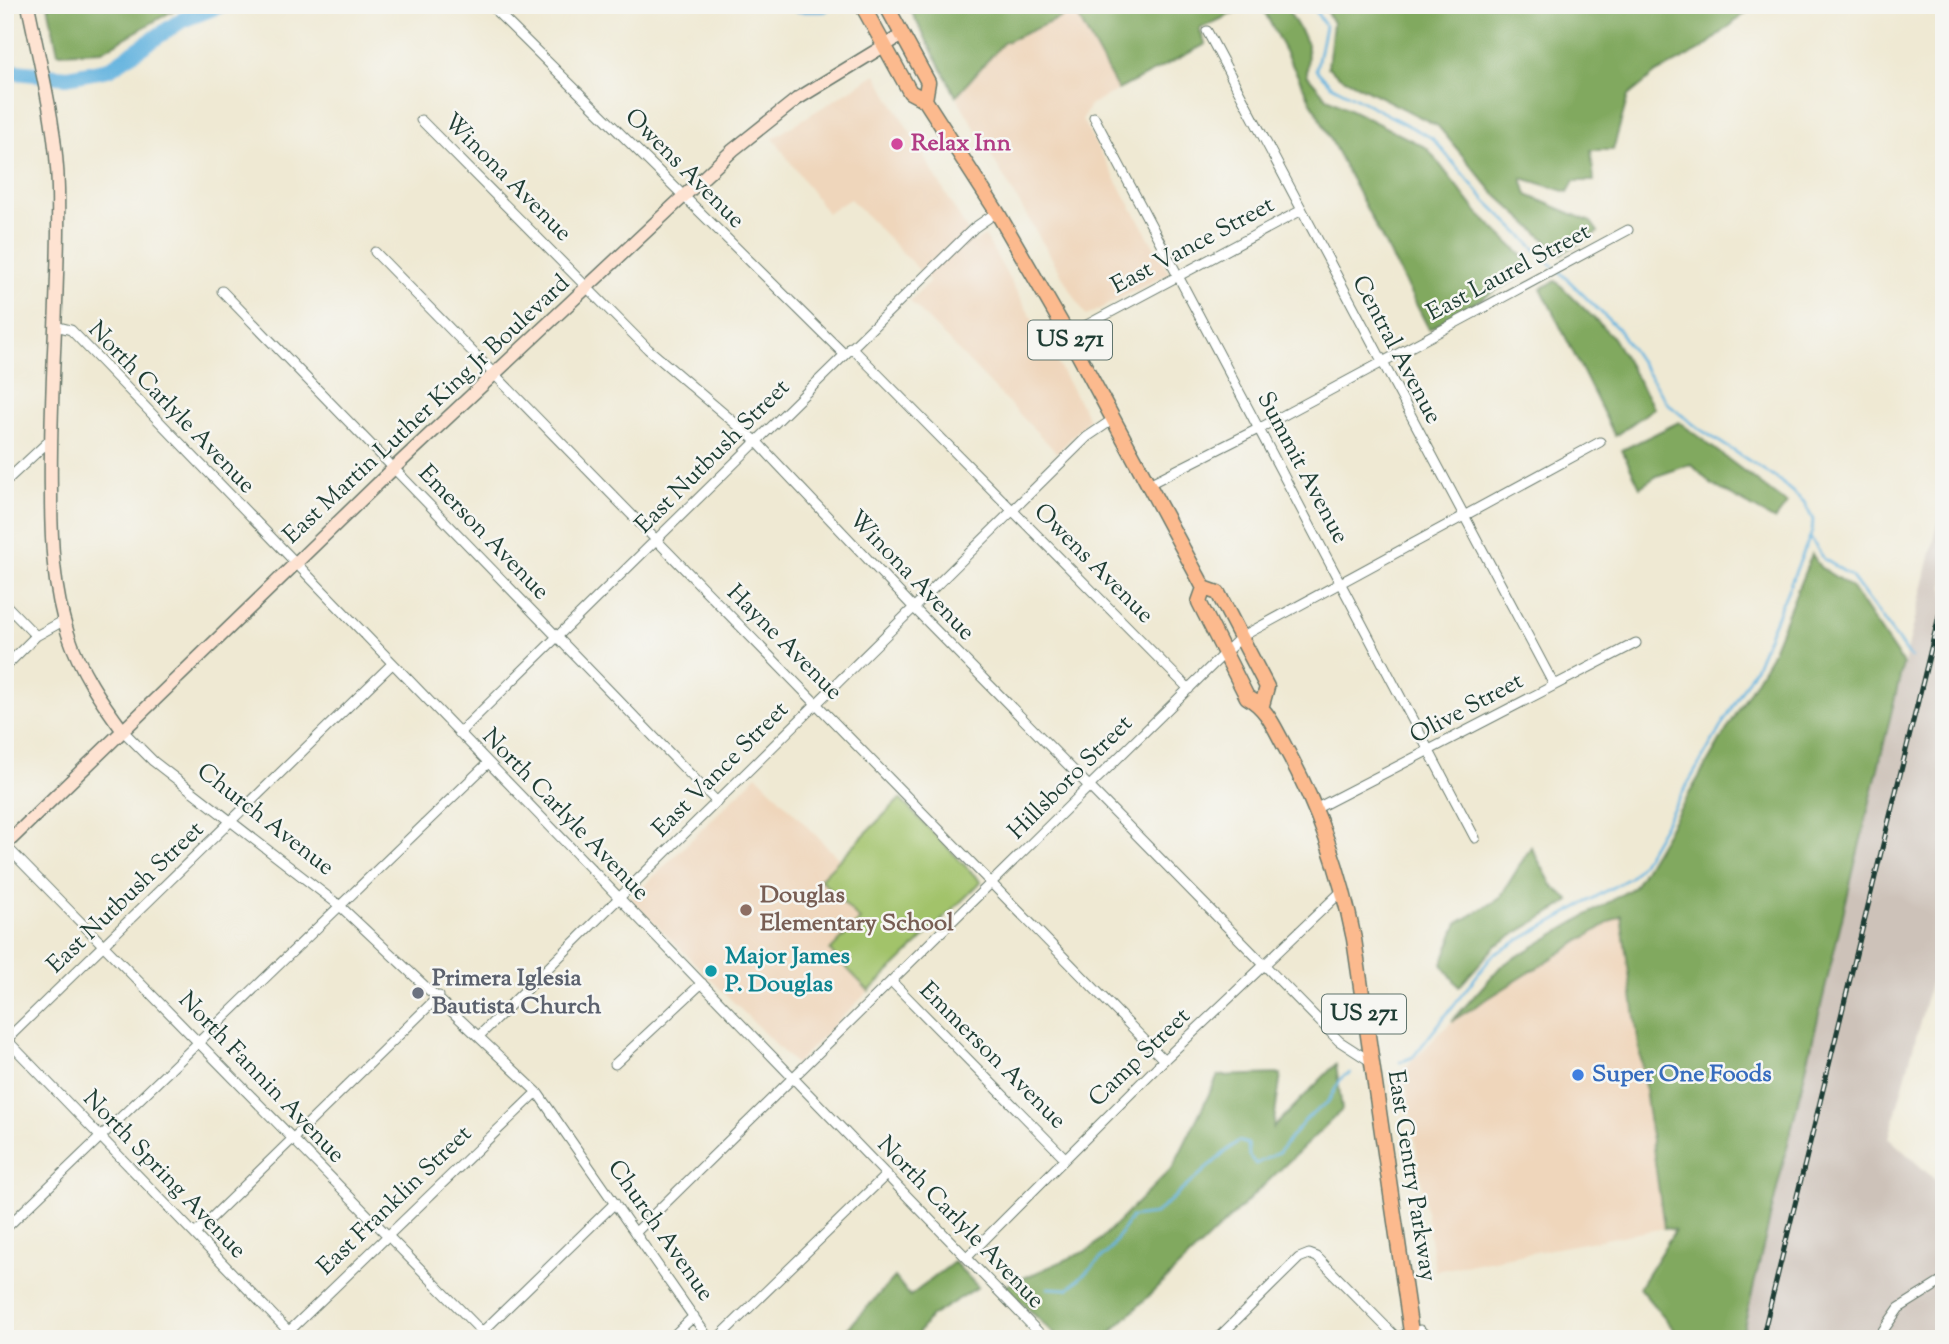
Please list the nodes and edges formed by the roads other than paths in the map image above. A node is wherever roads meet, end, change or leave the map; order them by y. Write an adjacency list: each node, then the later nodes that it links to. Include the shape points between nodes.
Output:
1 (28, 5): 19 (main road, Church Avenue, via 57,175)
2 (862, 5): 7 (main road, East Gentry Parkway / US 271)
3 (886, 5): 6 (main road, East Gentry Parkway / US 271)
4 (497, 12): 11 (street, Owens Avenue)
5 (1207, 31): 12 (street, Central Avenue)
6 (902, 35): 7 (main road, East Martin Luther King Jr Boulevard); 8 (main road, East Gentry Parkway / US 271, via 928,82)
7 (884, 45): 8 (main road, East Gentry Parkway / US 271, via 910,92); 11 (main road, East Martin Luther King Jr Boulevard, via 783,109)
8 (925, 100): 13 (main road, East Gentry Parkway / US 271)
9 (1094, 117): 16 (street, Summit Avenue)
10 (421, 120): 17 (street, Winona Avenue)
11 (684, 196): 17 (main road, East Martin Luther King Jr Boulevard); 21 (street, Owens Avenue)
12 (1300, 211): 16 (street, East Vance Street); 22 (street, Central Avenue)
13 (997, 212): 20 (main road, East Gentry Parkway / US 271); 21 (street, East Nutbush Street, via 974,228)
14 (1628, 230): 22 (street, East Laurel Street)
15 (375, 252): 23 (street, Hayne Avenue)
16 (1177, 276): 20 (street, East Vance Street); 25 (street, Summit Avenue)
17 (588, 287): 23 (main road, East Martin Luther King Jr Boulevard); 27 (street, Winona Avenue, via 677,376)
18 (222, 291): 29 (street, Emerson Avenue)
19 (55, 326): 26 (main road, Church Avenue); 35 (street, North Carlyle Avenue, via 71,330)
20 (1068, 335): 24 (main road, East Gentry Parkway / US 271)
21 (847, 351): 27 (street, East Nutbush Street); 32 (street, Owens Avenue)
22 (1382, 363): 25 (street, East Laurel Street); 33 (street, Central Avenue)
23 (494, 374): 29 (main road, East Martin Luther King Jr Boulevard); 34 (street, Hayne Avenue)
24 (1112, 420): 31 (main road, East Gentry Parkway / US 271); 32 (street, East Vance Street, via 1087,437)
25 (1260, 428): 31 (street, East Laurel Street); 36 (street, Summit Avenue)
26 (50, 440): 30 (street); 40 (main road, Church Avenue, via 54,564)
27 (756, 441): 34 (street, East Nutbush Street); 39 (street, Winona Avenue)
28 (1600, 442): 33 (street, Hillsboro Street)
29 (394, 468): 35 (main road, East Martin Luther King Jr Boulevard); 42 (street, Emerson Avenue)
30 (5, 482)
31 (1147, 485): 37 (main road, East Gentry Parkway / US 271)
32 (1013, 511): 39 (street, East Vance Street); 49 (street, Owens Avenue)
33 (1462, 515): 36 (street, Hillsboro Street); 48 (street, Central Avenue)
34 (656, 541): 42 (street, East Nutbush Street); 50 (street, Hayne Avenue)
35 (295, 564): 46 (street, North Carlyle Avenue); 52 (main road, East Martin Luther King Jr Boulevard)
36 (1341, 580): 43 (street, Hillsboro Street); 54 (street, Summit Avenue)
37 (1204, 588): 43 (main road, East Gentry Parkway / US 271, via 1218,593); 45 (main road, East Gentry Parkway / US 271, via 1199,602)
38 (5, 604): 41 (street)
39 (915, 609): 50 (street, East Vance Street); 56 (street, Winona Avenue)
40 (63, 621): 41 (street); 52 (main road, Church Avenue, via 88,679)
41 (36, 636): 47 (street)
42 (557, 637): 53 (street, East Nutbush Street); 57 (street, Emerson Avenue)
43 (1241, 637): 45 (street, Hillsboro Street); 51 (main road, East Gentry Parkway / US 271, via 1267,687)
44 (1636, 643): 48 (street, Olive Street)
45 (1225, 654): 49 (street, Hillsboro Street); 51 (main road, East Gentry Parkway / US 271, via 1247,697)
46 (392, 664): 53 (street, North Carlyle Avenue); 59 (street, East Nutbush Street)
47 (5, 667)
48 (1554, 685): 54 (street, Olive Street)
49 (1189, 689): 56 (street, Hillsboro Street)
50 (816, 703): 57 (street, East Vance Street); 62 (street, Hayne Avenue)
51 (1262, 705): 58 (main road, East Gentry Parkway / US 271)
52 (122, 731): 59 (street, Church Avenue, via 153,761); 61 (main road, East Martin Luther King Jr Boulevard)
53 (459, 733): 55 (street, North Carlyle Avenue)
54 (1430, 751): 58 (street, Olive Street); 60 (street, Summit Avenue)
55 (488, 763): 64 (street, North Carlyle Avenue); 65 (street)
56 (1089, 787): 62 (street, Hillsboro Street); 67 (street, Winona Avenue)
57 (717, 802): 64 (street, East Vance Street)
58 (1317, 808): 63 (main road, East Gentry Parkway / US 271)
59 (234, 821): 65 (street, Church Avenue); 66 (street, East Nutbush Street)
60 (1475, 838)
61 (5, 845): 66 (street, North Fannin Avenue)
62 (992, 884): 68 (street, Hillsboro Street); 74 (street, Hayne Avenue)
63 (1343, 891): 67 (street, Camp Street); 75 (main road, East Gentry Parkway / US 271, via 1356,949)
64 (620, 898): 69 (street, North Carlyle Avenue); 71 (street, East Vance Street)
65 (340, 906): 70 (street, Church Avenue); 73 (street)
66 (106, 946): 72 (street, East Nutbush Street); 73 (street, North Fannin Avenue)
67 (1264, 965): 74 (street, Camp Street); 75 (street, Winona Avenue, via 1339,1041)
68 (891, 981): 77 (street, Hillsboro Street); 81 (street, Emmerson Avenue)
69 (702, 983): 76 (street); 77 (street, North Carlyle Avenue)
70 (439, 996): 71 (street, Church Avenue); 80 (street)
71 (480, 1035): 78 (street, Church Avenue)
72 (6, 1040): 79 (street, North Spring Avenue)
73 (199, 1043): 79 (street); 80 (street, North Fannin Avenue)
74 (1164, 1060): 81 (street, Camp Street)
75 (1370, 1061): 92 (main road, East Gentry Parkway / US 271)
76 (615, 1064)
77 (793, 1078): 82 (street, North Carlyle Avenue); 85 (street, Hillsboro Street)
78 (537, 1092): 83 (street, Church Avenue); 87 (street, East Franklin Street)
79 (99, 1137): 84 (street); 86 (street, North Spring Avenue)
80 (294, 1140): 86 (street); 87 (street, North Fannin Avenue)
81 (1065, 1158): 88 (street, Camp Street)
82 (887, 1174): 88 (street, North Carlyle Avenue); 98 (street)
83 (615, 1203): 85 (street, Church Avenue); 93 (street)
84 (5, 1229)
85 (635, 1233): 90 (street, Church Avenue)
86 (195, 1234): 91 (street, North Spring Avenue)
87 (387, 1235): 91 (street, East Franklin Street); 93 (street, North Fannin Avenue)
88 (967, 1257): 99 (street, North Carlyle Avenue)
89 (1944, 1280): 102 (street, via 1899,1308)
90 (694, 1316): 96 (street); 97 (street, Church Avenue)
91 (293, 1335): 95 (street, East Franklin Street)
92 (1411, 1336): 94 (street); 101 (street, via 1420,1330)
93 (482, 1337)
94 (1393, 1337): 100 (street, via 1318,1257 1309,1254 1299,1258)
95 (281, 1339)
96 (670, 1339)
97 (709, 1339)
98 (717, 1339)
99 (1045, 1339)
100 (1217, 1339)
101 (1429, 1339)
102 (1877, 1339)

